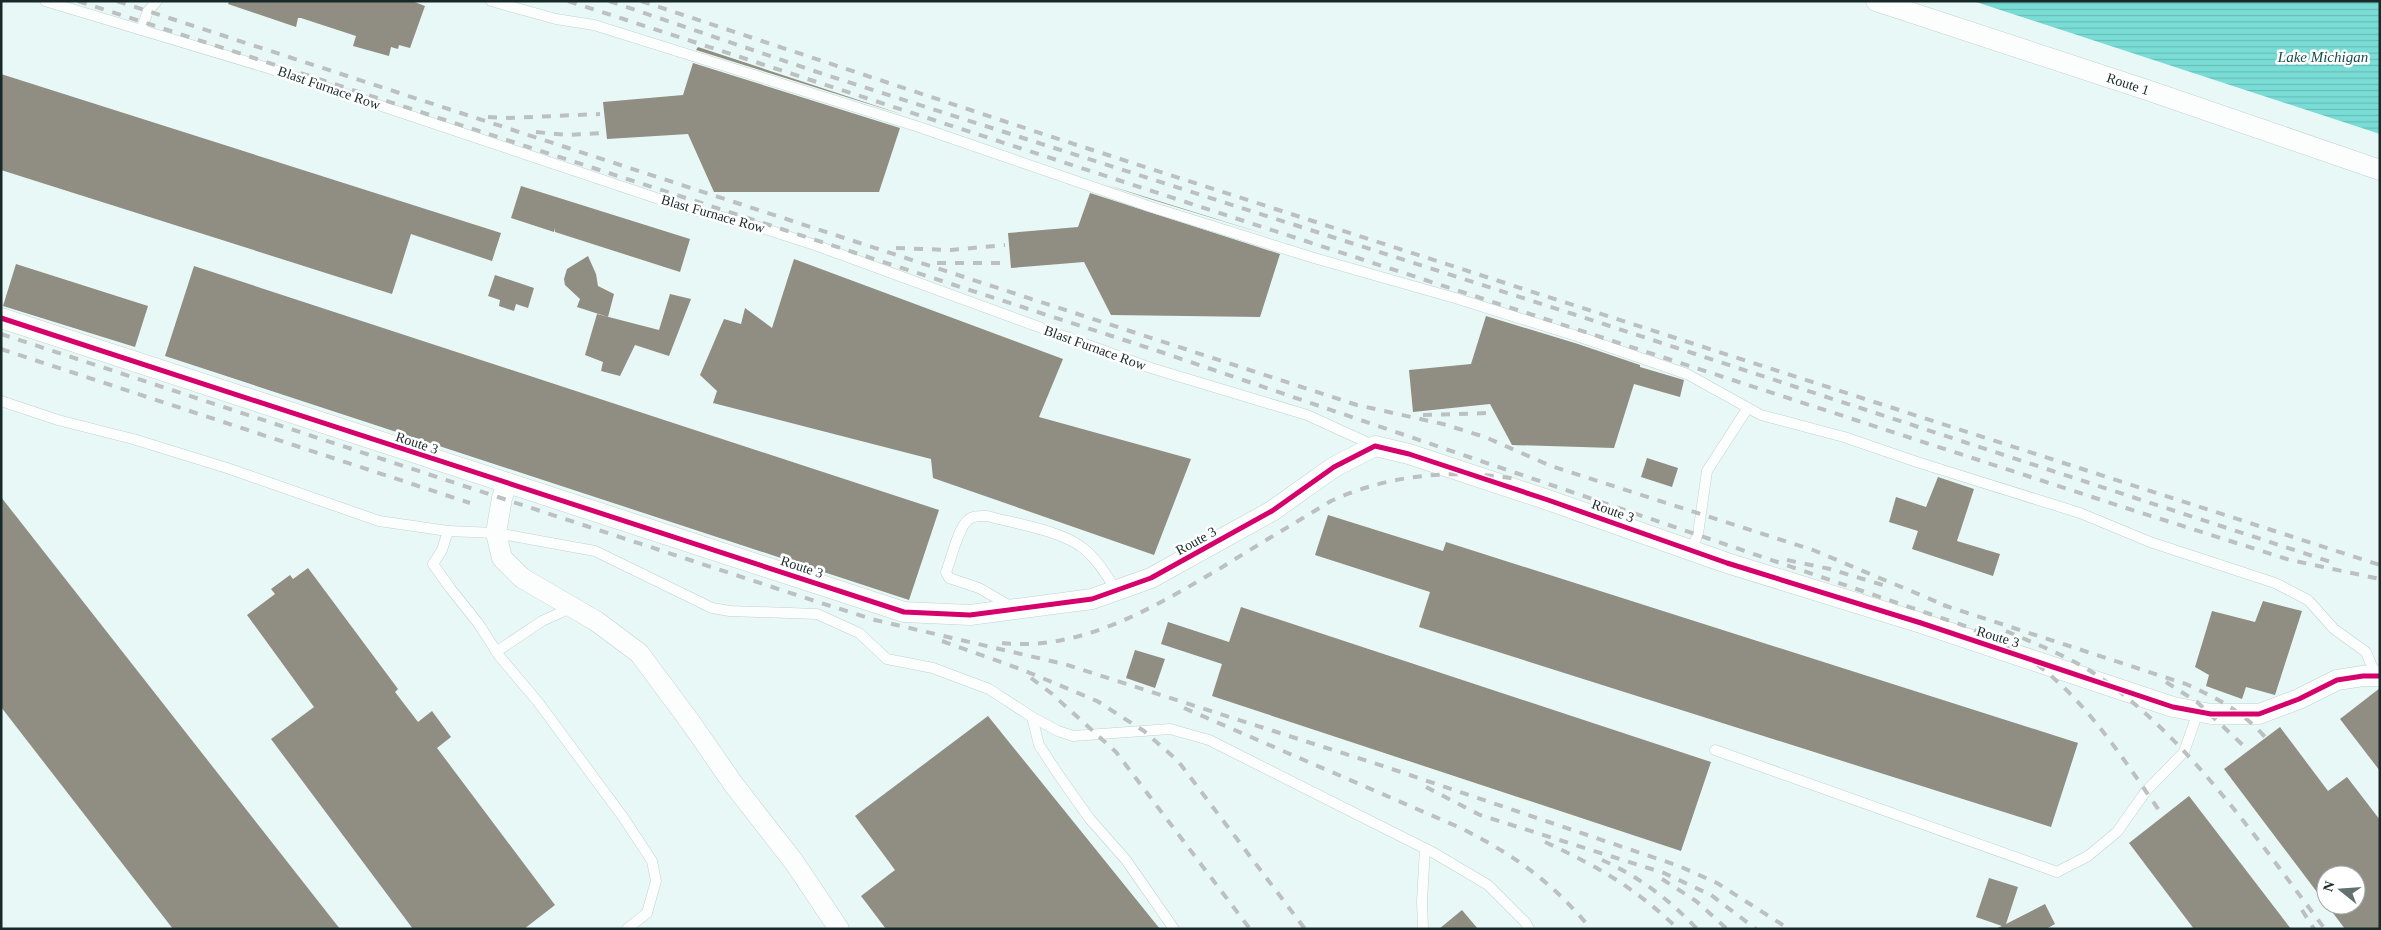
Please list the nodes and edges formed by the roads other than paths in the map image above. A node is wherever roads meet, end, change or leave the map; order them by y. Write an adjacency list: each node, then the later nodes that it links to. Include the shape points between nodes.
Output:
1 (45, 1): 5 (lane, Blast Furnace Row)
2 (156, 1): 5 (lane, via 148,11)
3 (491, 1): 9 (lane, via 556,19 594,25 919,127 1160,210 1580,337 1687,374)
4 (1876, 1): 6 (street, Route 1)
5 (141, 30): 10 (lane, Blast Furnace Row, via 268,68 686,208 744,222 815,245 1142,365 1307,415)
6 (2380, 170)
7 (1, 318): 11 (street, Route 3)
8 (1, 401): 12 (lane, via 133,439 379,521)
9 (1747, 409): 14 (lane, via 1707,471 1698,534); 19 (lane, via 2080,513 2150,542 2275,583 2308,600 2334,629 2366,652)
10 (1375, 446): 14 (street, Route 3, via 1548,500); 15 (street, Route 3, via 1334,467 1256,520 1150,578)
11 (508, 484): 13 (street); 17 (street, Route 3, via 904,612 970,615)
12 (448, 531): 13 (lane); 18 (lane, via 433,564)
13 (496, 533): 16 (street, via 502,558 522,578); 21 (lane, via 595,551 712,608 817,614 858,633 887,659 933,668 989,689)
14 (1691, 551): 20 (street, Route 3, via 2058,667 2124,692)
15 (1116, 590): 17 (street, Route 3, via 1092,599); 17 (lane, via 1100,565 1084,548 1068,538 987,516 967,520 946,572 949,578 979,588)
16 (571, 608): 18 (lane, via 542,621); 25 (street, via 596,621 638,653 794,862)
17 (1018, 610)
18 (496, 652): 24 (lane, via 538,702 652,861 656,881 647,913)
19 (2378, 676): 20 (street, Route 3, via 2337,680 2300,699 2259,714)
20 (2198, 712): 22 (lane, via 2184,752 2146,791 2117,832 2088,856 2057,872)
21 (1032, 717): 23 (lane, via 1072,736 1170,729 1209,740); 26 (lane, via 1039,745 1058,774 1089,818 1126,860)
22 (1714, 750)
23 (1425, 848): 27 (lane); 28 (lane, via 1488,885)
24 (627, 929)
25 (839, 929)
26 (1174, 929)
27 (1423, 929)
28 (1529, 929)

